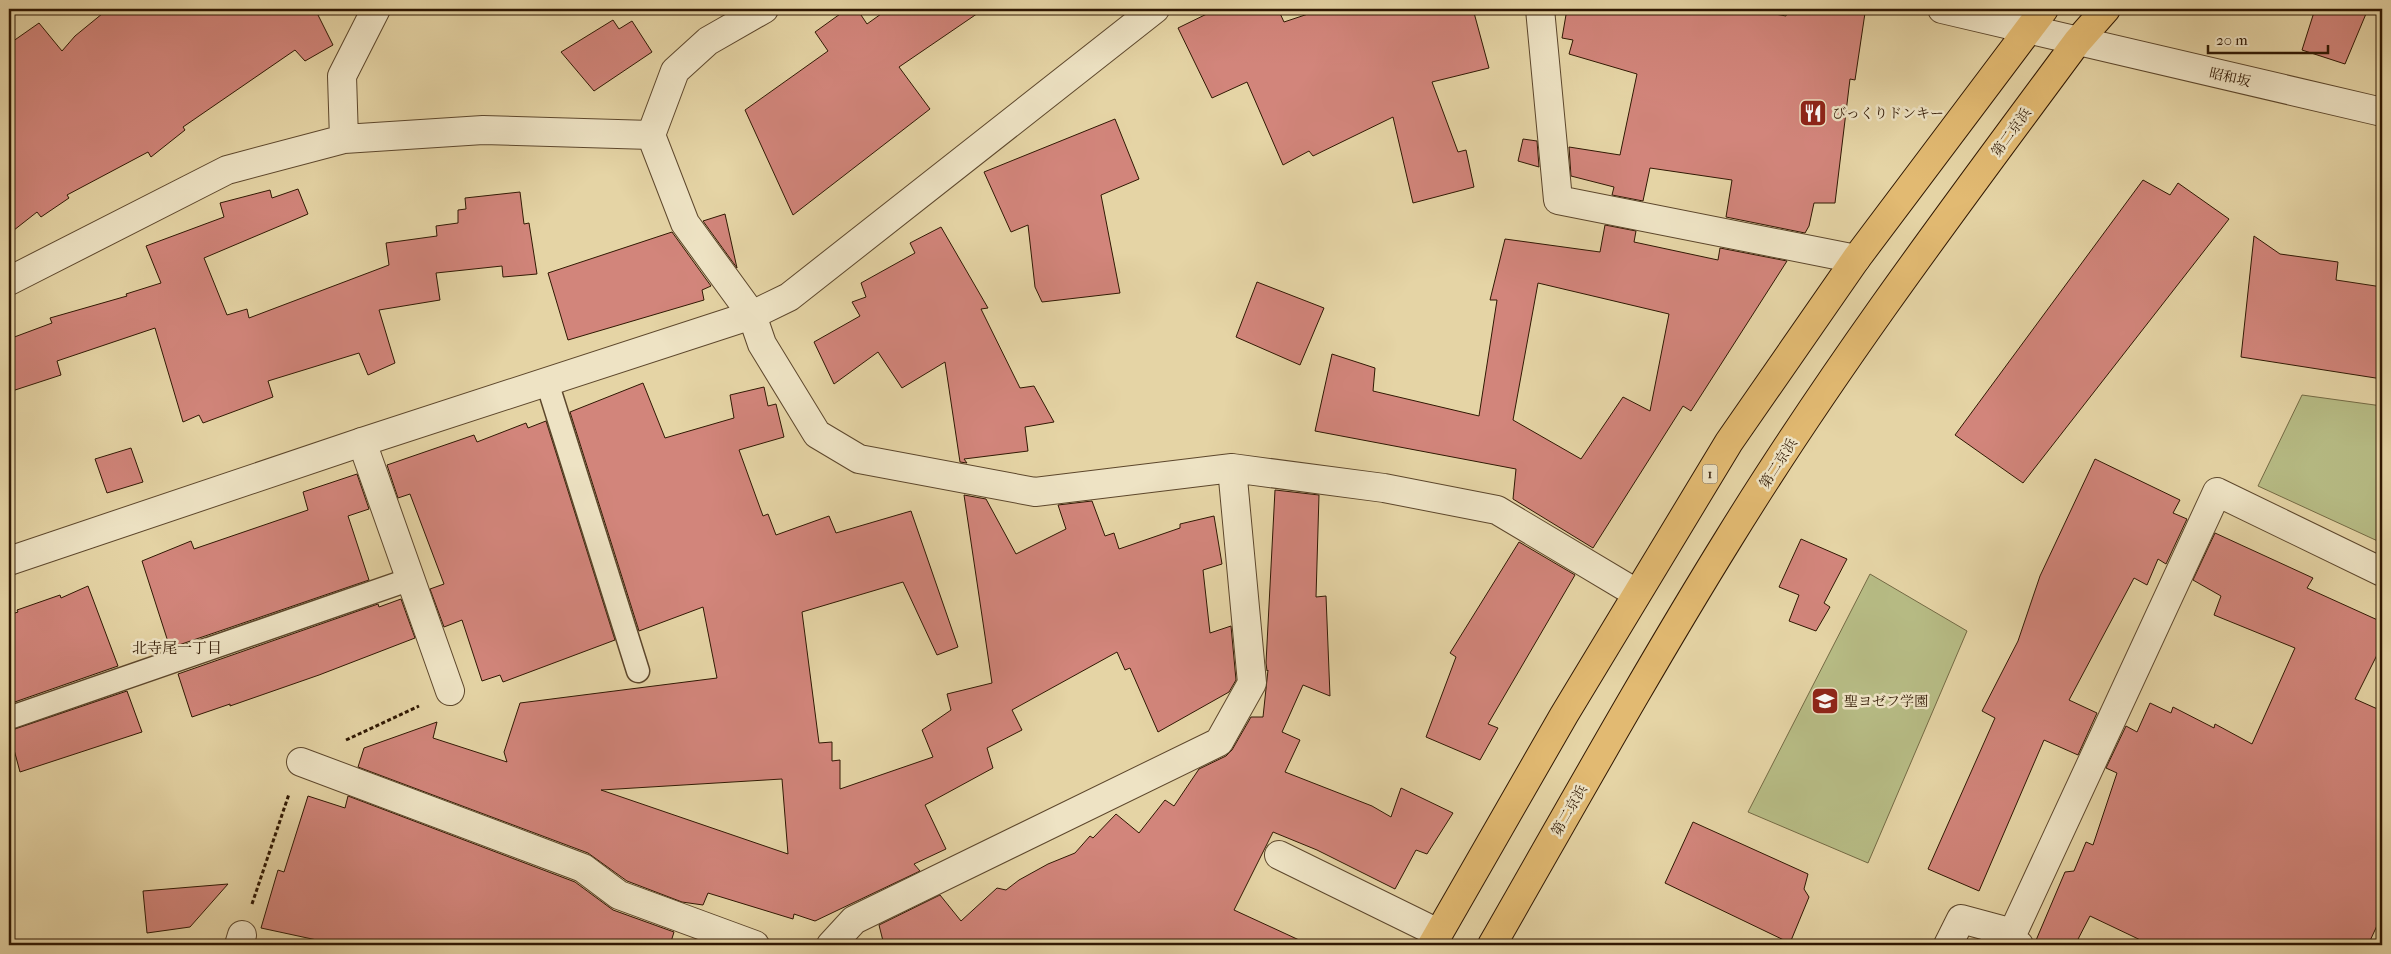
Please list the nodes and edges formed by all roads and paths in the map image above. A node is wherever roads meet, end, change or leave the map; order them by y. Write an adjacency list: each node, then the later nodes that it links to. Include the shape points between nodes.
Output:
1 (376, 9): 11 (street, via 342,76)
2 (764, 9): 10 (street, via 708,41 675,71)
3 (1155, 9): 14 (street, via 789,297)
4 (1540, 9): 12 (street, via 1558,200)
5 (1942, 9): 7 (street, 昭和坂)
6 (2106, 9): 8 (highway, 第二京浜)
7 (2036, 19): 8 (street, 昭和坂); 12 (highway, 1)
8 (2077, 42): 9 (street, 昭和坂); 31 (highway, 第二京浜, via 1905,276 1730,536 1642,681)
9 (2382, 112)
10 (651, 135): 11 (street, via 483,130); 14 (street, via 686,223)
11 (344, 139): 13 (street, via 227,170)
12 (1856, 259): 21 (highway, 1, via 1729,442)
13 (9, 281)
14 (752, 315): 15 (street); 17 (street, via 762,344 817,434 859,460 1035,492)
15 (547, 382): 16 (street); 22 (lane)
16 (362, 442): 18 (street); 20 (street)
17 (1232, 468): 21 (street, via 1384,488 1496,510); 30 (street, via 1252,683 1219,742 854,920)
18 (9, 561)
19 (2382, 572): 28 (street, via 2217,492)
20 (410, 579): 23 (street); 24 (lane)
21 (1636, 593): 27 (highway, 1)
22 (638, 671)
23 (450, 691)
24 (9, 718)
25 (301, 762): 29 (street, via 583,868 619,895)
26 (1279, 855): 27 (street)
27 (1435, 939)
28 (2016, 939): 32 (street, via 1961,919)
29 (755, 945)
30 (831, 945)
31 (1492, 945)
32 (1948, 945)

